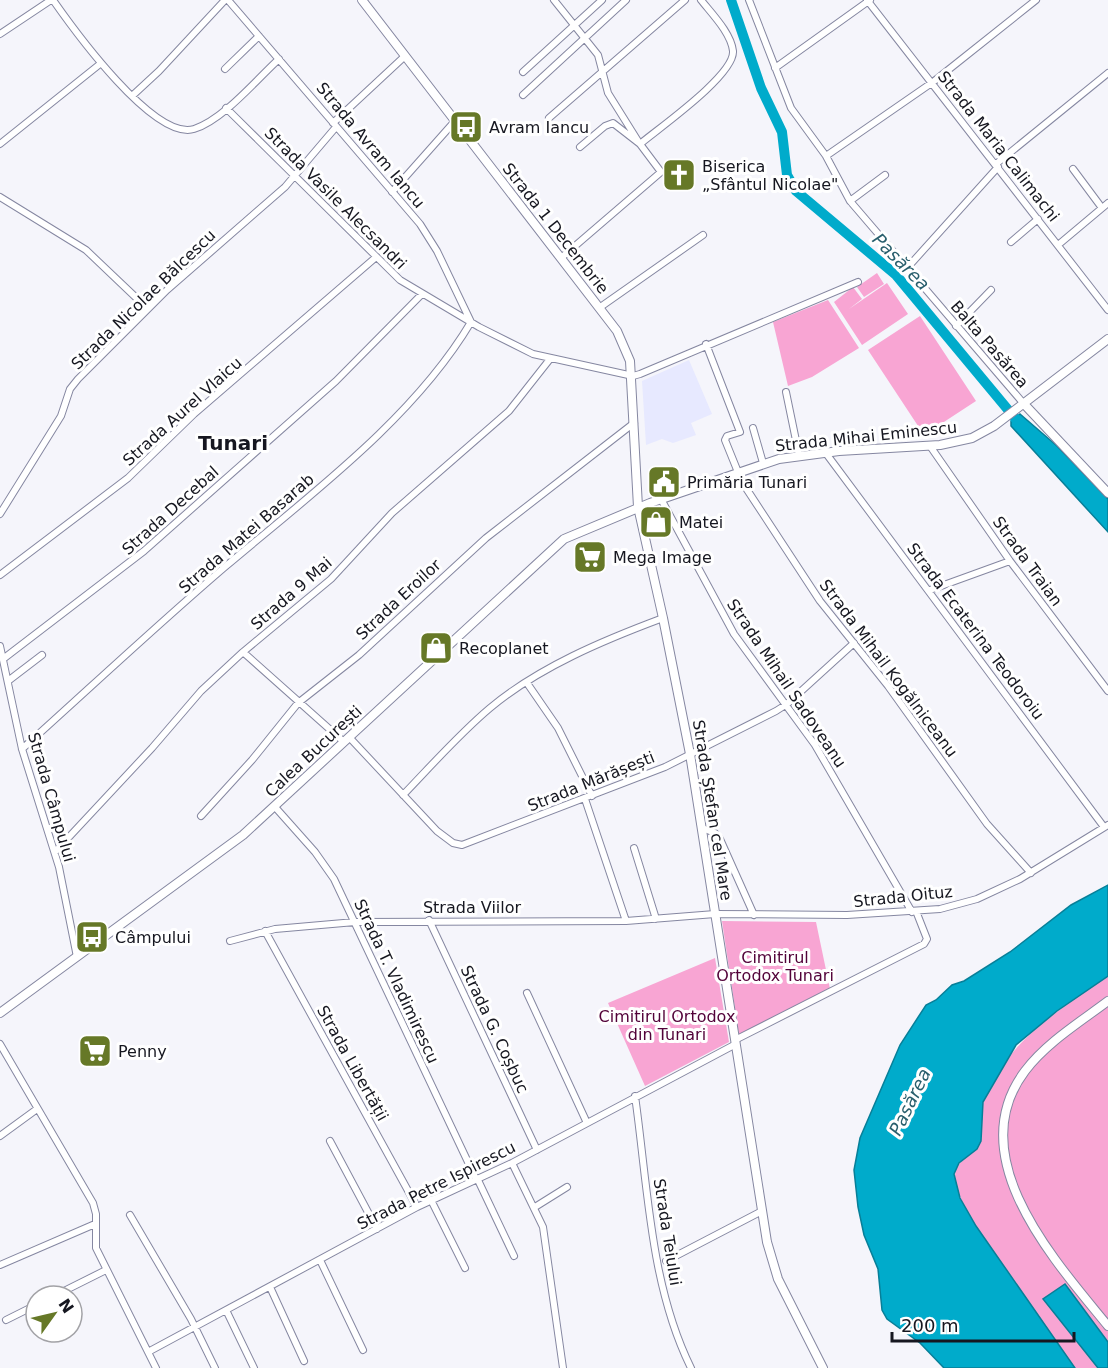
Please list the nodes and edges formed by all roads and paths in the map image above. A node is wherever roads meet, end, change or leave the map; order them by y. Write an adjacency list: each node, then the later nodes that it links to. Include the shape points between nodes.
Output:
1 (52, 0): 13 (street); 18 (street)
2 (227, 0): 14 (street, Strada Avram Iancu); 26 (street)
3 (362, 0): 16 (main road, Strada 1 Decembrie)
4 (555, 0): 12 (street)
5 (602, 0): 12 (street)
6 (626, 0): 15 (street)
7 (685, 0): 21 (street)
8 (701, 0): 32 (street, via 729,40 732,58 727,68 692,102)
9 (748, 0): 19 (street, Balta Pasărea)
10 (869, 0): 19 (street); 24 (street, Strada Maria Calimachi)
11 (1036, 0): 24 (street)
12 (574, 24): 15 (street); 22 (street)
13 (0, 34)
14 (259, 36): 17 (street, Strada Avram Iancu); 20 (street)
15 (585, 37): 21 (street, via 598,55); 25 (street)
16 (405, 56): 29 (main road, Strada 1 Decembrie); 30 (street, Strada Nicolae Bălcescu)
17 (279, 59): 27 (street); 30 (street, Strada Avram Iancu)
18 (100, 64): 26 (street); 31 (street)
19 (775, 68): 34 (street, Balta Pasărea, via 790,108)
20 (225, 69)
21 (602, 71): 28 (street); 32 (street, via 608,93)
22 (523, 72)
23 (1108, 73): 35 (street)
24 (933, 82): 34 (street); 35 (street, Strada Maria Calimachi)
25 (523, 95)
26 (132, 96): 27 (street, via 172,128 182,130 203,125)
27 (226, 108): 38 (street, Strada Vasile Alecsandri)
28 (549, 118)
29 (455, 121): 39 (street); 48 (main road, Strada 1 Decembrie)
30 (335, 125): 38 (street, Strada Nicolae Bălcescu); 39 (street, Strada Avram Iancu)
31 (0, 144)
32 (640, 144): 33 (street, via 613,123); 48 (street, via 660,173)
33 (580, 147)
34 (826, 156): 41 (street, Balta Pasărea)
35 (997, 166): 43 (street, Strada Maria Calimachi); 49 (street)
36 (1073, 169): 42 (street)
37 (885, 175): 41 (street)
38 (294, 178): 47 (street, Strada Vasile Alecsandri); 54 (street, Strada Nicolae Bălcescu)
39 (392, 192): 56 (street, Strada Avram Iancu, via 426,232)
40 (0, 197): 54 (street, via 86,250)
41 (850, 201): 49 (street, Balta Pasărea)
42 (1105, 206): 46 (street)
43 (1038, 219): 45 (street); 46 (street, Strada Maria Calimachi)
44 (703, 235): 53 (street)
45 (1011, 242)
46 (1058, 245): 55 (street, Strada Maria Calimachi)
47 (375, 258): 52 (street, Strada Vasile Alecsandri); 76 (street, Strada Aurel Vlaicu, via 194,414 128,478)
48 (561, 258): 53 (main road, Strada 1 Decembrie)
49 (908, 267): 57 (street, Balta Pasărea)
50 (858, 282): 59 (street)
51 (991, 290): 57 (street)
52 (422, 294): 56 (street, Strada Vasile Alecsandri); 83 (street, Strada Decebal, via 336,381 144,551)
53 (599, 308): 61 (main road, Strada 1 Decembrie, via 623,340)
54 (148, 309): 74 (street, Strada Nicolae Bălcescu, via 70,389 61,416)
55 (1108, 310)
56 (471, 322): 60 (street, Strada Vasile Alecsandri, via 514,346); 90 (street, Strada Matei Basarab, via 411,399 321,488 225,567)
57 (956, 326): 63 (street, Balta Pasărea)
58 (1108, 339): 63 (main road, Strada Mihai Eminescu)
59 (706, 344): 61 (street); 70 (street, Strada Mihail Kogălniceanu, via 740,432 725,438)
60 (550, 359): 61 (street, Strada Vasile Alecsandri); 81 (street, Strada 9 Mai, via 509,411 392,513 331,579)
61 (633, 376): 64 (main road, Strada 1 Decembrie)
62 (786, 392): 68 (street)
63 (1021, 405): 66 (main road, Strada Mihai Eminescu, via 980,435); 71 (main road)
64 (635, 423): 73 (main road, Strada 1 Decembrie); 87 (street, Strada Eroilor, via 486,538 359,655)
65 (753, 428): 69 (street)
66 (930, 446): 67 (main road, Strada Mihai Eminescu); 75 (street, Strada Traian)
67 (825, 452): 68 (main road, Strada Mihai Eminescu); 77 (street, Strada Ecaterina Teodoroiu)
68 (799, 455): 69 (main road, Strada Mihai Eminescu)
69 (763, 463): 70 (main road, Strada Mihai Eminescu)
70 (736, 472): 72 (main road, Strada Mihai Eminescu); 79 (street, Strada Mihail Kogălniceanu, via 807,582)
71 (1108, 493)
72 (662, 499): 73 (main road, Strada Mihai Eminescu); 88 (street, Strada Mihail Sadoveanu, via 734,633)
73 (638, 507): 78 (main road, Strada Ștefan cel Mare); 89 (main road, Calea București, via 560,542)
74 (0, 514)
75 (1010, 561): 77 (street); 86 (street, Strada Traian)
76 (0, 575)
77 (930, 590): 97 (street, Strada Ecaterina Teodoroiu)
78 (663, 618): 85 (street, via 605,640); 91 (main road, Strada Ștefan cel Mare)
79 (854, 643): 88 (street, Strada Mărășești); 101 (street, Strada Mihail Kogălniceanu, via 896,695 987,824)
80 (0, 646): 83 (street, Strada Câmpului)
81 (243, 652): 87 (street, Strada Mărășești); 100 (street, Strada 9 Mai, via 201,691)
82 (42, 655): 84 (street)
83 (3, 658): 84 (street, Strada Câmpului)
84 (8, 681): 90 (street, Strada Câmpului)
85 (527, 683): 92 (street, via 489,709); 93 (street, via 558,728)
86 (1108, 691)
87 (298, 703): 89 (street, Strada Mărășești); 96 (street, Strada Eroilor)
88 (787, 704): 91 (street, Strada Mărășești); 102 (street, Strada Mihail Sadoveanu)
89 (347, 740): 92 (street, Strada Mărășești); 95 (main road, Calea București)
90 (22, 749): 100 (street, Strada Câmpului)
91 (690, 754): 93 (street, Strada Mărășești); 98 (main road, Strada Ștefan cel Mare)
92 (403, 795): 94 (street, Strada Mărășești, via 437,831 462,845)
93 (592, 796): 94 (street, Strada Mărășești)
94 (585, 799): 107 (street)
95 (275, 807): 108 (street, Strada T. Vladimirescu, via 327,867); 111 (main road, Calea București)
96 (201, 816)
97 (1106, 826): 101 (street, Strada Oituz)
98 (702, 828): 103 (main road, Strada Ștefan cel Mare); 104 (street, via 720,839)
99 (634, 848): 105 (street)
100 (55, 852): 111 (street, Strada Câmpului)
101 (1031, 873): 102 (street, Strada Oituz, via 977,899)
102 (914, 911): 104 (street, Strada Oituz); 115 (street, Strada Mihail Sadoveanu, via 927,939 924,944)
103 (715, 914): 104 (street, Strada Oituz); 105 (street, Strada Viilor); 115 (main road, Strada Ștefan cel Mare)
104 (754, 915)
105 (656, 919): 107 (street, Strada Viilor)
106 (429, 920): 107 (street, Strada Viilor); 108 (street, Strada Viilor); 122 (street, Strada G. Coșbuc)
107 (626, 921)
108 (355, 922): 109 (street, Strada Viilor); 124 (street, Strada T. Vladimirescu)
109 (265, 931): 110 (street, Strada Viilor); 127 (street, Strada Libertății)
110 (230, 940)
111 (77, 957): 114 (main road, Calea București)
112 (528, 993): 119 (street)
113 (1108, 1001): 145 (main road, via 1024,1071 1006,1108 1002,1140 1009,1179 1021,1204 1054,1257)
114 (0, 1013)
115 (735, 1042): 117 (street, Strada Petre Ispirescu); 129 (main road, Strada Ștefan cel Mare)
116 (0, 1044): 118 (street)
117 (635, 1096): 119 (street, Strada Petre Ispirescu); 153 (street, Strada Teiului, via 659,1271 671,1321)
118 (37, 1109): 120 (street); 131 (street, via 86,1189 96,1214)
119 (587, 1122): 122 (street, Strada Petre Ispirescu)
120 (0, 1136)
121 (330, 1141): 132 (street)
122 (537, 1150): 123 (street, Strada Petre Ispirescu)
123 (512, 1163): 124 (street, Strada Petre Ispirescu); 128 (street)
124 (477, 1179): 126 (street, Strada Petre Ispirescu); 133 (street, Strada T. Vladimirescu)
125 (567, 1188): 128 (street)
126 (431, 1200): 127 (street, Strada Petre Ispirescu); 137 (street)
127 (417, 1207): 132 (street, Strada Petre Ispirescu)
128 (535, 1207): 152 (street, via 543,1227)
129 (762, 1211): 135 (street); 154 (main road, Strada Ștefan cel Mare, via 774,1270)
130 (130, 1215): 144 (street)
131 (95, 1224): 136 (street); 138 (street, via 96,1248)
132 (377, 1229): 134 (street, Strada Petre Ispirescu)
133 (514, 1256)
134 (320, 1260): 140 (street, Strada Petre Ispirescu); 146 (street)
135 (666, 1261)
136 (0, 1265)
137 (465, 1268)
138 (106, 1270): 139 (street); 147 (street)
139 (78, 1284)
140 (270, 1287): 141 (street, Strada Petre Ispirescu); 148 (street)
141 (226, 1310): 144 (street, Strada Petre Ispirescu); 151 (street)
142 (24, 1311): 143 (street)
143 (6, 1320)
144 (195, 1326): 147 (street, Strada Petre Ispirescu); 150 (street)
145 (1108, 1326)
146 (363, 1350)
147 (148, 1352): 149 (street)
148 (304, 1361)
149 (156, 1368)
150 (215, 1368)
151 (254, 1368)
152 (563, 1368)
153 (691, 1368)
154 (823, 1368)

